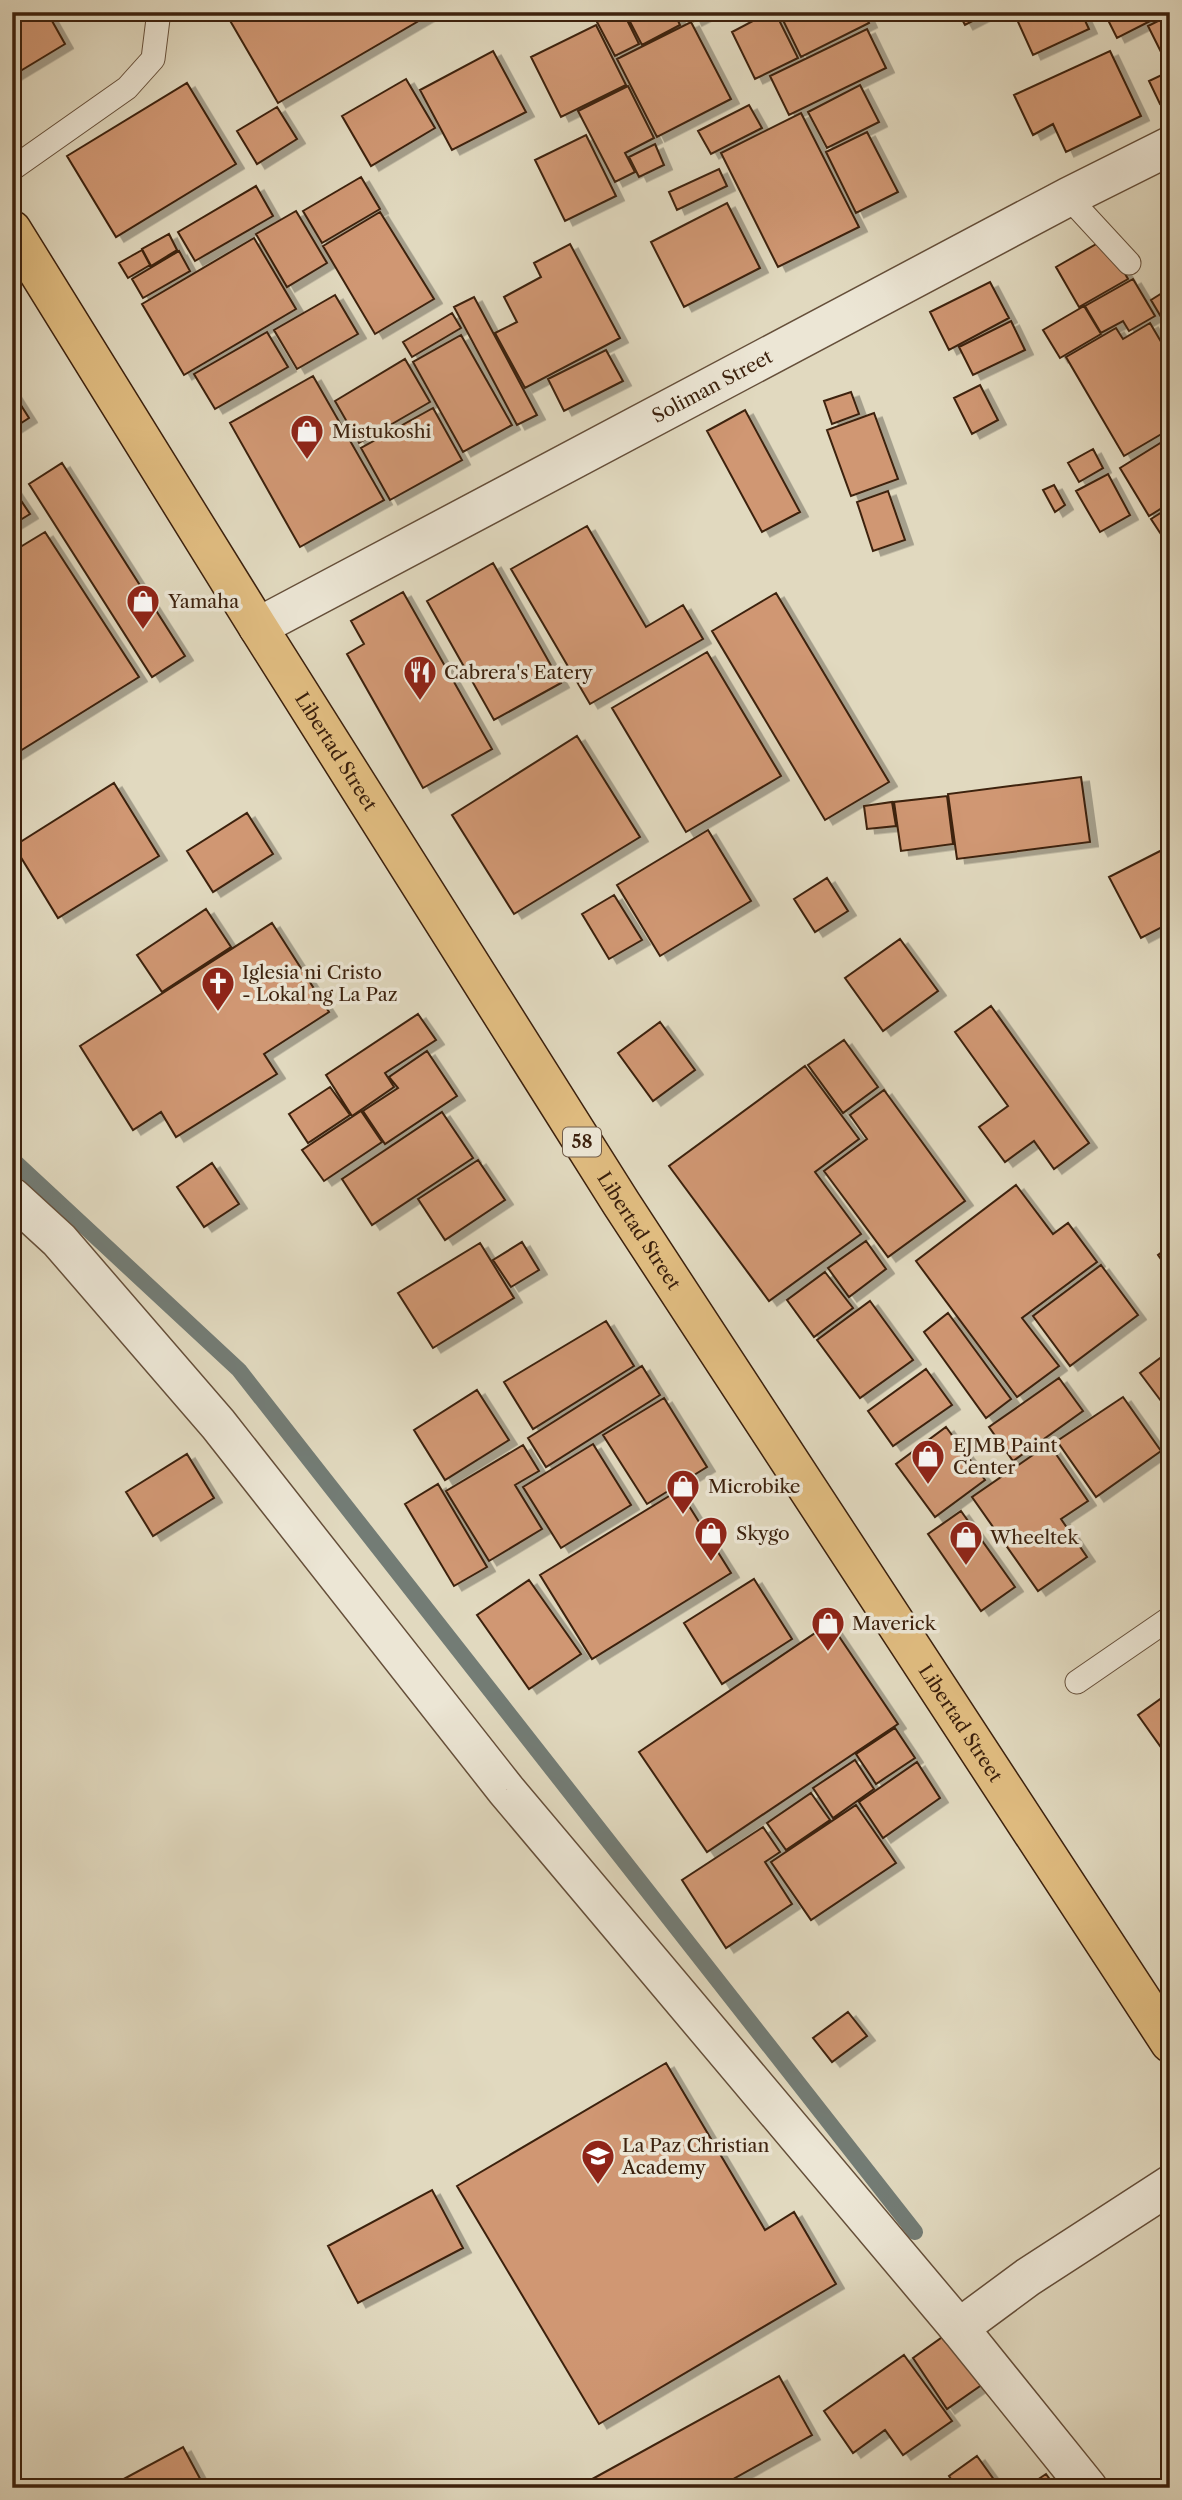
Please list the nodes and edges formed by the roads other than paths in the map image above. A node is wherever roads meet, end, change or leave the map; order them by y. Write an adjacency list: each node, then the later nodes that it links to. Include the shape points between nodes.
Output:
1 (156, 12): 3 (lane, via 153,59 127,88)
2 (1170, 146): 4 (street, Soliman Street)
3 (12, 169)
4 (1068, 197): 6 (lane); 7 (street, Soliman Street)
5 (12, 230): 7 (highway, Libertad Street / 58)
6 (1129, 263)
7 (258, 627): 11 (highway, Libertad Street / 58, via 621,1203)
8 (12, 1197): 13 (street, via 59,1240 218,1424 506,1790)
9 (1170, 1618): 10 (lane)
10 (1077, 1682)
11 (1170, 2043)
12 (1170, 2185): 13 (street, via 1028,2277)
13 (959, 2328): 14 (street)
14 (1088, 2488)

